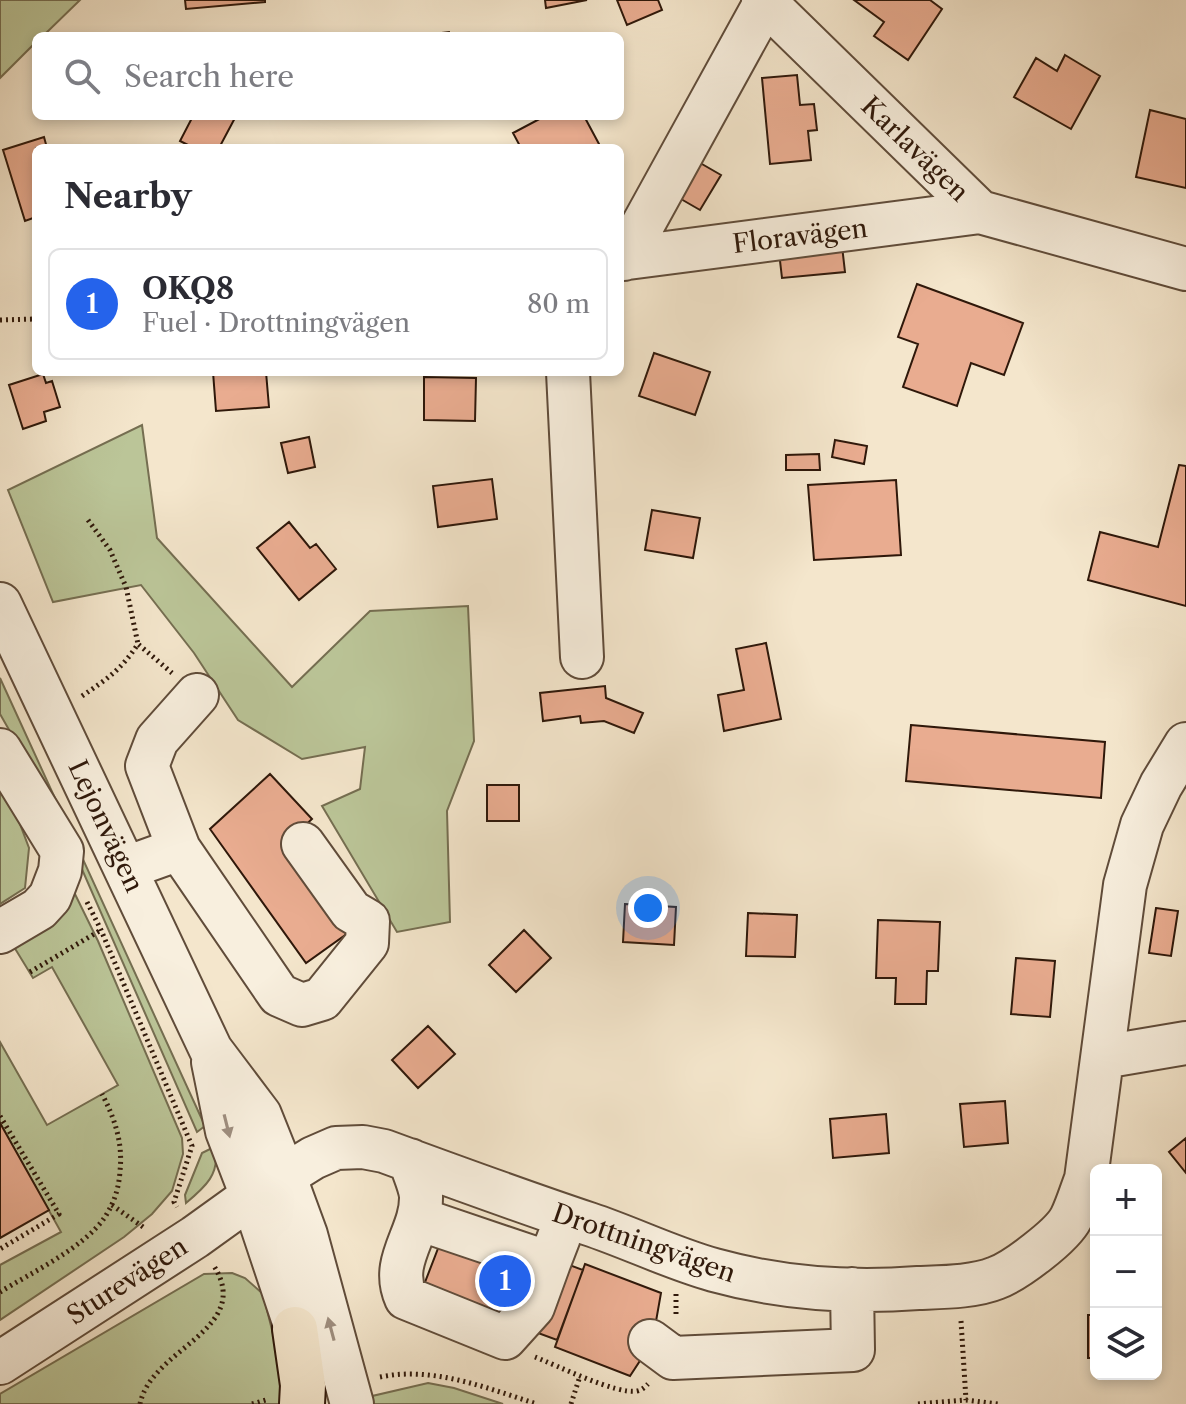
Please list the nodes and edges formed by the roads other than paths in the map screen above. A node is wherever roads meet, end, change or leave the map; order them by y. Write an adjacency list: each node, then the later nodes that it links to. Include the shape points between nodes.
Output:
1 (764, 2): 2 (street, Karlavägen); 3 (street, Karlavägen)
2 (980, 212): 4 (street, Floravägen); 5 (street, Karlavägen)
3 (624, 255)
4 (624, 259)
5 (1186, 269)
6 (568, 376): 8 (street)
7 (0, 604): 14 (street, Lejonvägen)
8 (582, 657)
9 (197, 695): 13 (street, via 157,740 147,766)
10 (1186, 744): 17 (street, Drottningvägen, via 1142,825 1125,885)
11 (0, 750): 15 (street, via 62,851 50,897)
12 (303, 844): 13 (street, via 351,911 368,921 367,943 322,999 302,1005 279,995)
13 (179, 849): 14 (street)
14 (126, 868): 19 (street, Lejonvägen, via 211,1050 227,1131)
15 (0, 932)
16 (1186, 1043): 17 (street)
17 (1103, 1057): 23 (street, Drottningvägen, via 1086,1179 1070,1221 1031,1258 995,1279 958,1286)
18 (410, 1160): 19 (street, Drottningvägen, via 363,1147 336,1148); 20 (street, Drottningvägen); 21 (street, via 421,1194)
19 (268, 1186): 24 (street, Lejonvägen); 26 (street, Sturevägen); 27 (street, Lejonvägen, one-way to 19, via 349,1399 306,1235)
20 (566, 1217): 22 (street); 23 (street, Drottningvägen, via 715,1270 792,1285)
21 (419, 1219): 22 (street); 22 (street, via 402,1263 400,1285 406,1298 505,1338 533,1307)
22 (549, 1263)
23 (852, 1289): 25 (street, via 853,1350 673,1358)
24 (295, 1329): 28 (main road); 29 (street, Lejonvägen)
25 (650, 1341)
26 (0, 1363)
27 (361, 1391)
28 (302, 1404)
29 (319, 1404)

